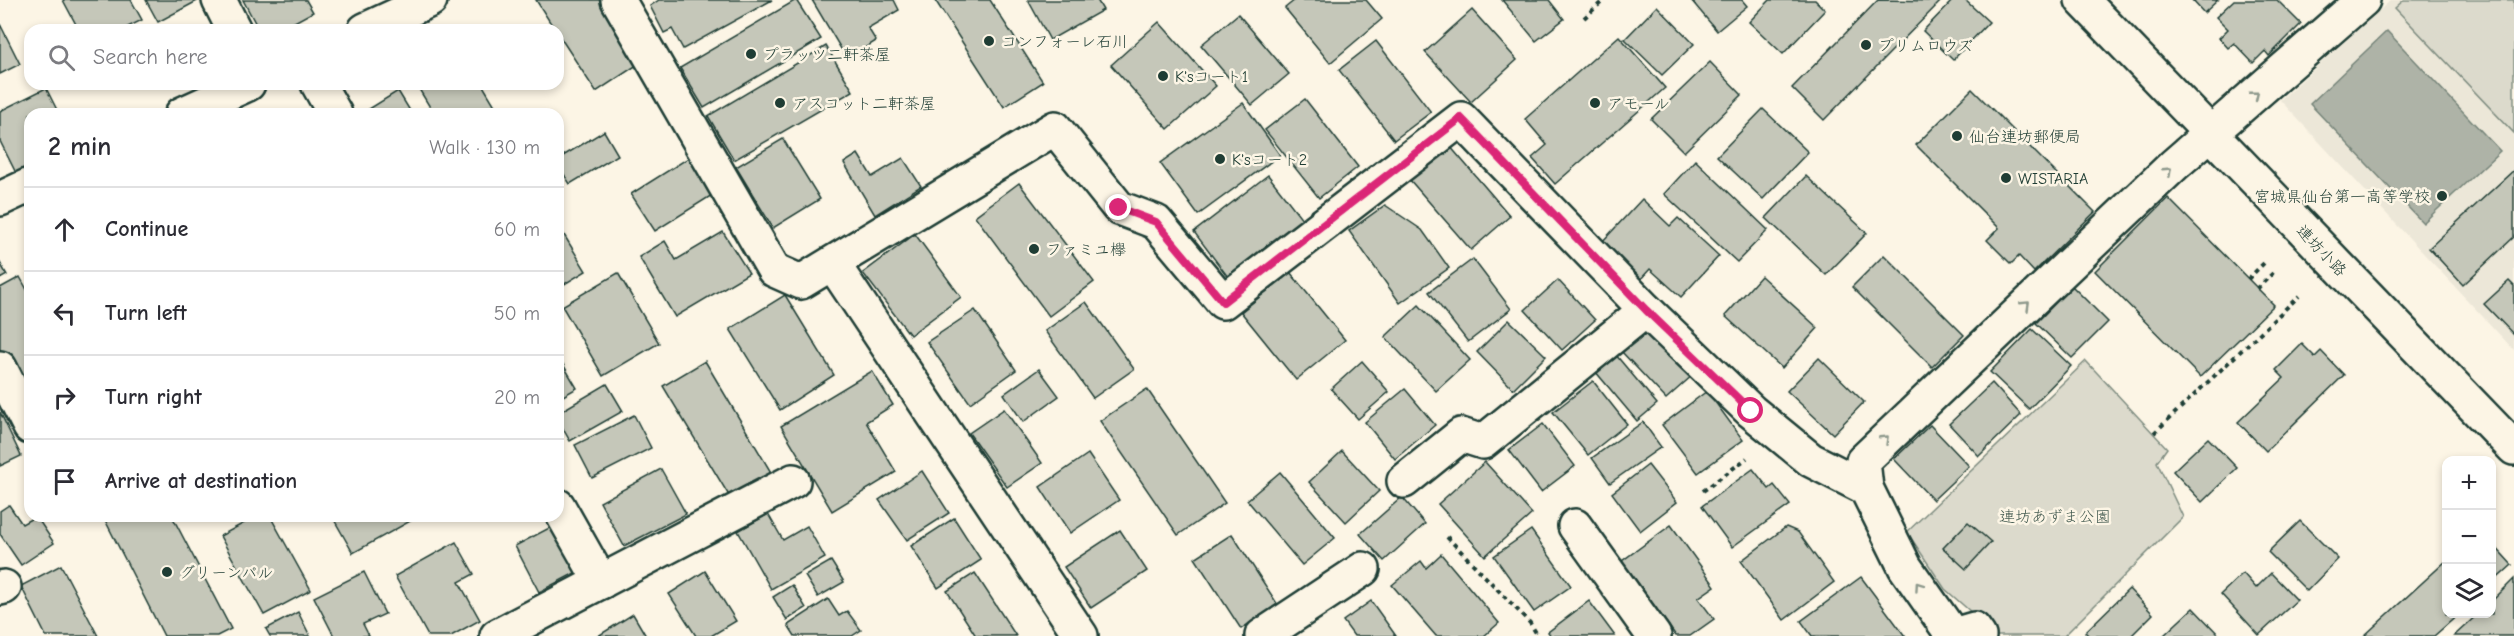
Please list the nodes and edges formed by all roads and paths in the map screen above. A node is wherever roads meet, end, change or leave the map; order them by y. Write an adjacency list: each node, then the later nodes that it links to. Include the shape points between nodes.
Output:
1 (219, 0): 8 (street)
2 (430, 0): 9 (street)
3 (618, 0): 16 (street, via 774,270 801,282)
4 (1604, 0): 7 (path)
5 (2082, 0): 14 (street, 連坊小路)
6 (2364, 0): 14 (street, one-way to 6)
7 (1584, 18)
8 (231, 24)
9 (378, 24)
10 (237, 90): 12 (street)
11 (321, 90): 13 (street)
12 (204, 108)
13 (332, 108)
14 (2211, 133): 26 (street, 連坊小路); 29 (street, one-way to 14, via 1863,460)
15 (2266, 261): 18 (path)
16 (833, 264): 21 (street, via 1055,128 1119,208 1156,222 1223,302 1461,118); 38 (street)
17 (2276, 271): 19 (path)
18 (2248, 279)
19 (2258, 289)
20 (2299, 296): 25 (path)
21 (1646, 310): 24 (street); 28 (street, via 1482,442 1461,435)
22 (0, 368): 23 (street)
23 (24, 415)
24 (1779, 434): 29 (street, via 1811,460); 30 (path)
25 (2154, 434)
26 (2514, 448)
27 (793, 481): 35 (street)
28 (1404, 481)
29 (1866, 488): 36 (street, one-way to 29, via 1905,567)
30 (1703, 492)
31 (564, 517): 35 (street)
32 (1575, 526): 41 (street)
33 (1447, 537): 40 (path)
34 (1363, 569): 39 (street)
35 (601, 582): 37 (street)
36 (1960, 635)
37 (497, 636)
38 (1081, 636)
39 (1262, 636)
40 (1538, 636)
41 (1654, 636)

